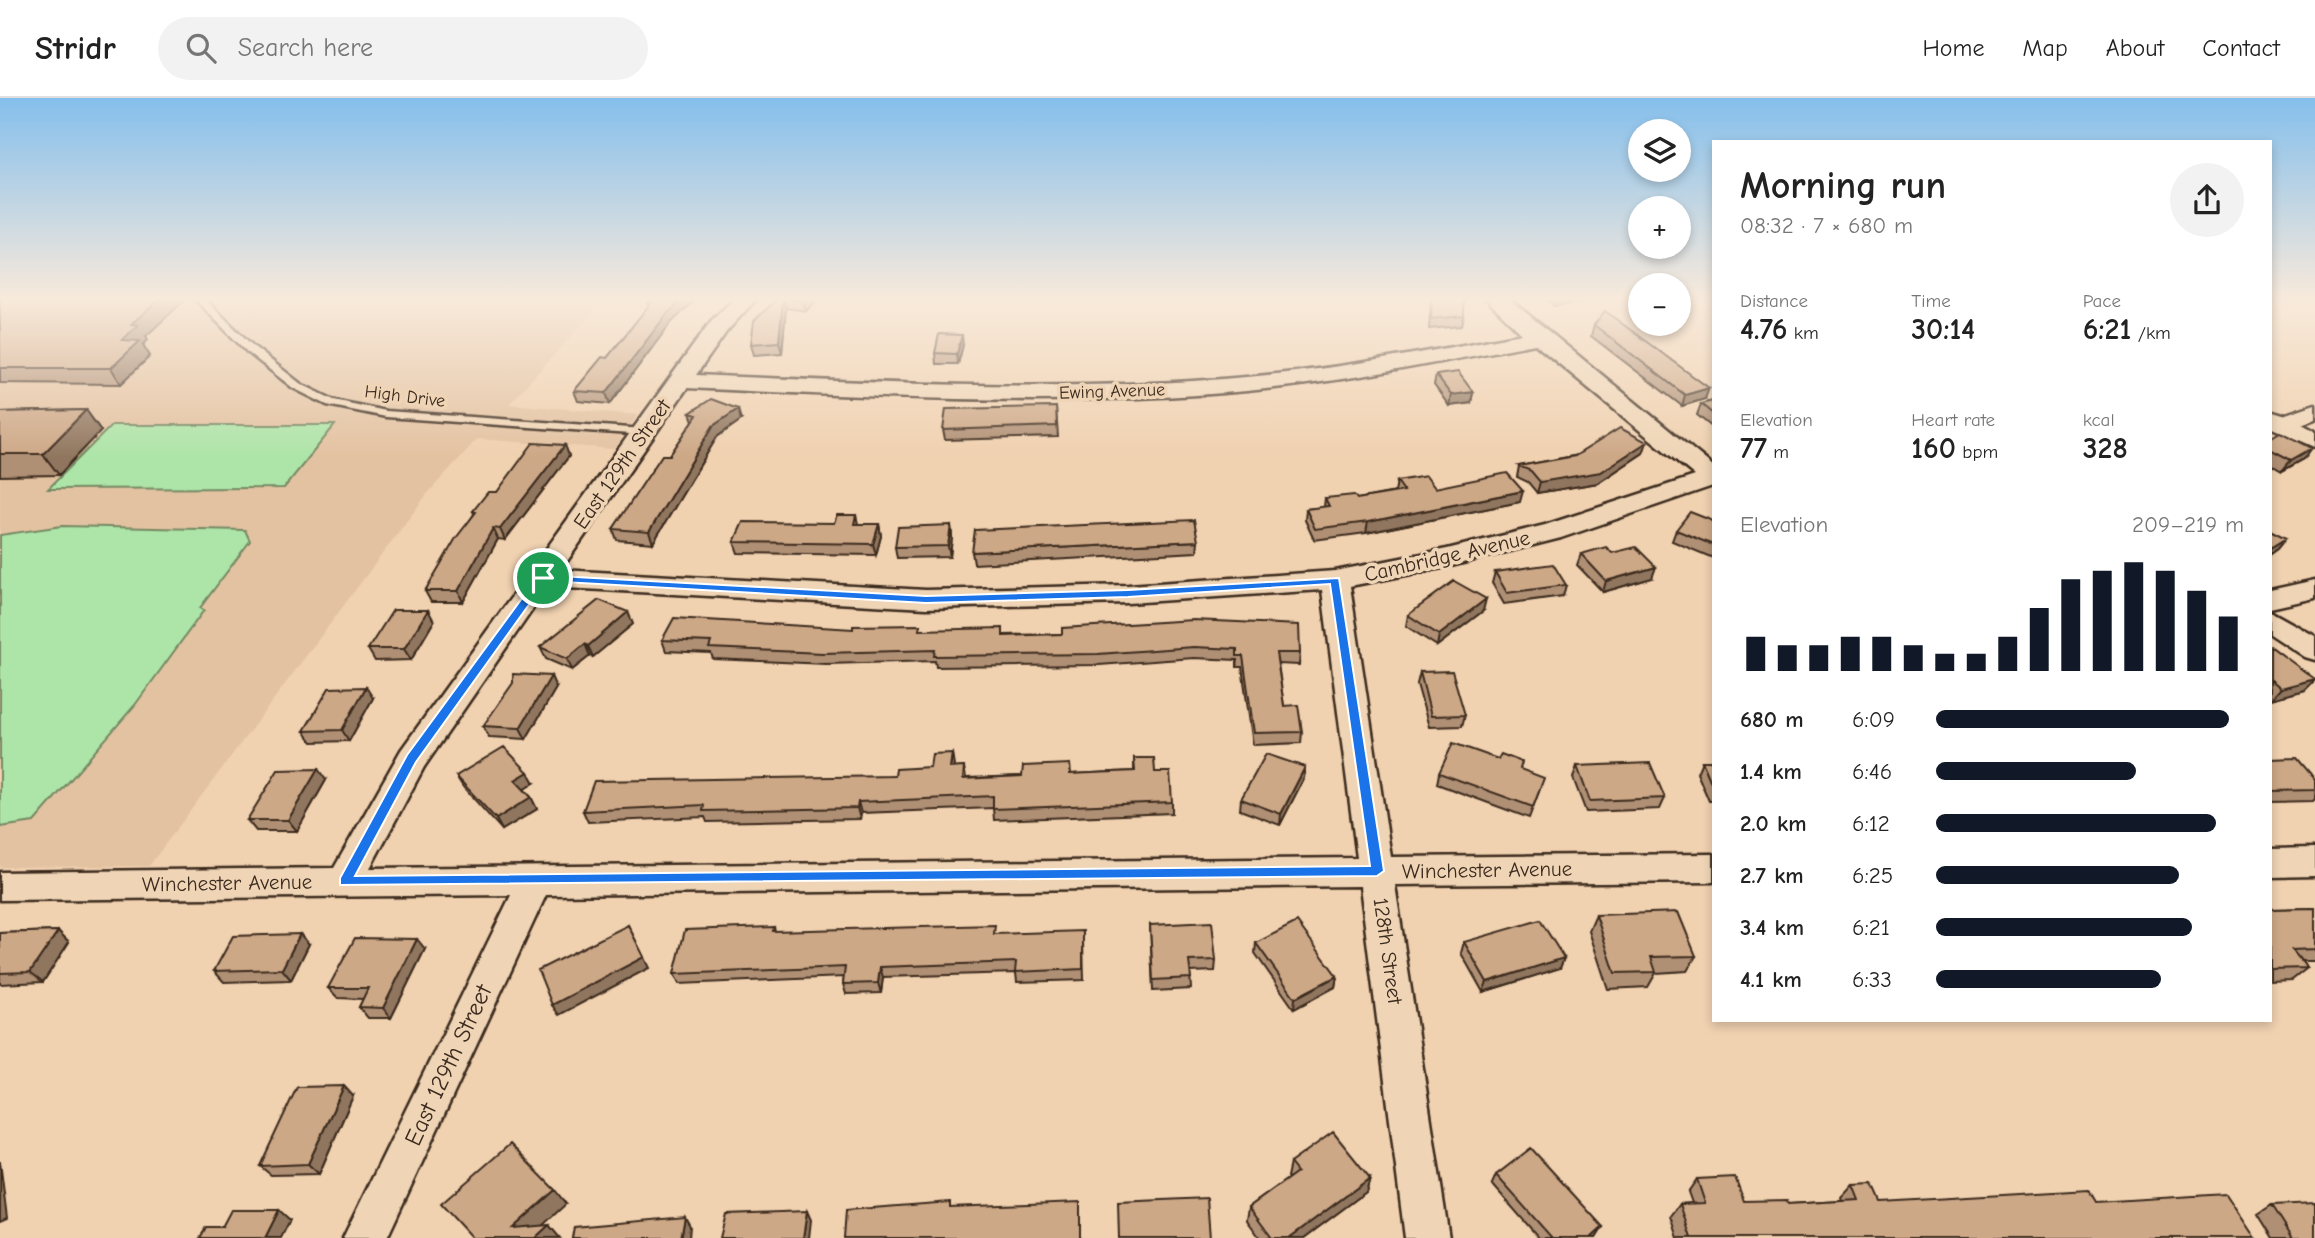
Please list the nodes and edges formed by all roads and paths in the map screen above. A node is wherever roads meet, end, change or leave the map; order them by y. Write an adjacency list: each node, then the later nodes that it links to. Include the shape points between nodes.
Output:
1 (253, 351): 8 (lane, High Drive, via 297,387 331,402 386,414)
2 (701, 351): 5 (street, East 129th Street)
3 (1463, 351): 5 (street, Ewing Avenue, via 1352,372 1148,391 970,394)
4 (1557, 351): 10 (street)
5 (680, 381): 8 (street, East 129th Street)
6 (2315, 411): 7 (street)
7 (2276, 421): 9 (street)
8 (645, 432): 12 (street, East 129th Street)
9 (2315, 440)
10 (1712, 477)
11 (1712, 478): 13 (street, Cambridge Avenue, via 1552,532)
12 (543, 578): 13 (street, Cambridge Avenue, via 926,599 1128,594); 22 (street, East 129th Street, via 412,758)
13 (1335, 580): 21 (street, 128th Street)
14 (2315, 589): 15 (street)
15 (2272, 599)
16 (2272, 622): 17 (street)
17 (2315, 650)
18 (2315, 862): 19 (street)
19 (2272, 863)
20 (1712, 868): 21 (street, Winchester Avenue)
21 (1377, 871): 23 (street, Winchester Avenue); 26 (street, 128th Street)
22 (345, 881): 23 (street, Winchester Avenue); 24 (street, Winchester Avenue)
23 (533, 885): 25 (street, East 129th Street)
24 (0, 886)
25 (365, 1238)
26 (1427, 1238)

